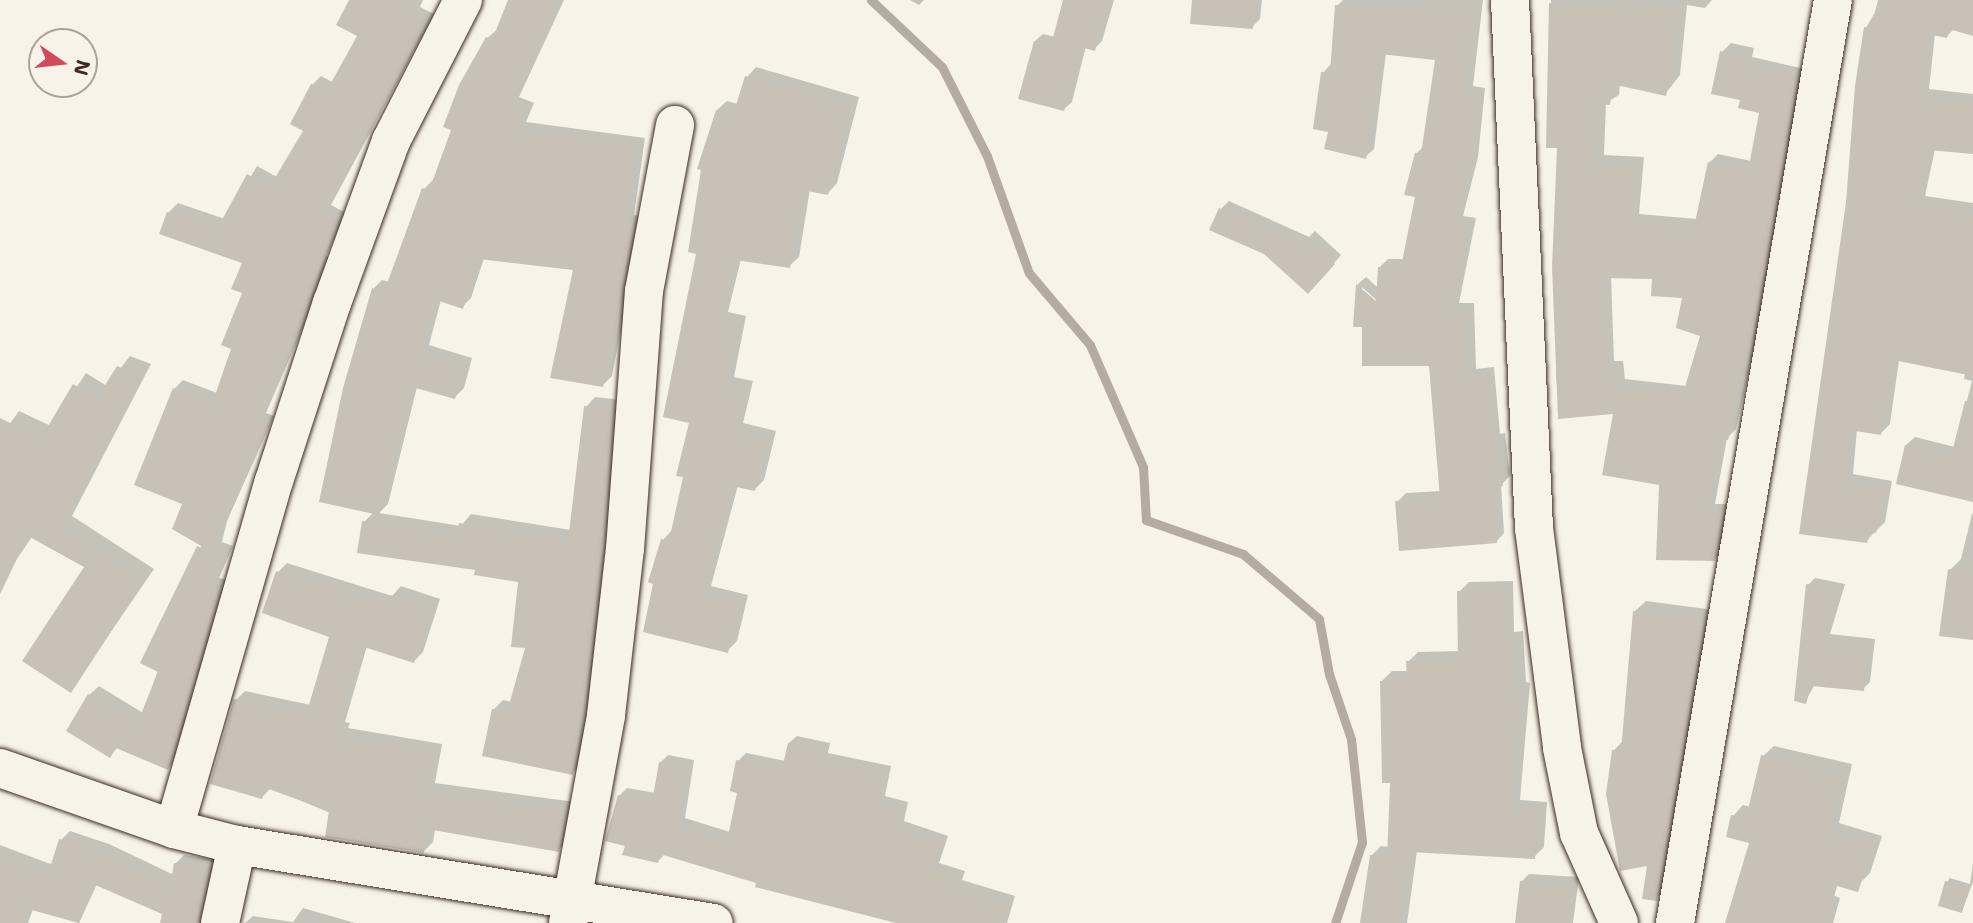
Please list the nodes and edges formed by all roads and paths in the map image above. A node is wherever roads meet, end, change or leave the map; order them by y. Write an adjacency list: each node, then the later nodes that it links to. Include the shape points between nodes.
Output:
1 (463, 0): 6 (street, via 391,141 332,303 274,481)
2 (1510, 0): 11 (street, via 1534,528 1562,748 1579,834)
3 (1833, 0): 12 (street)
4 (675, 125): 8 (street, via 645,291 625,549 606,715)
5 (0, 768): 6 (street)
6 (174, 829): 7 (street)
7 (237, 845): 8 (street); 9 (street)
8 (570, 913): 10 (street)
9 (220, 923)
10 (714, 923)
11 (1619, 923)
12 (1675, 923)

